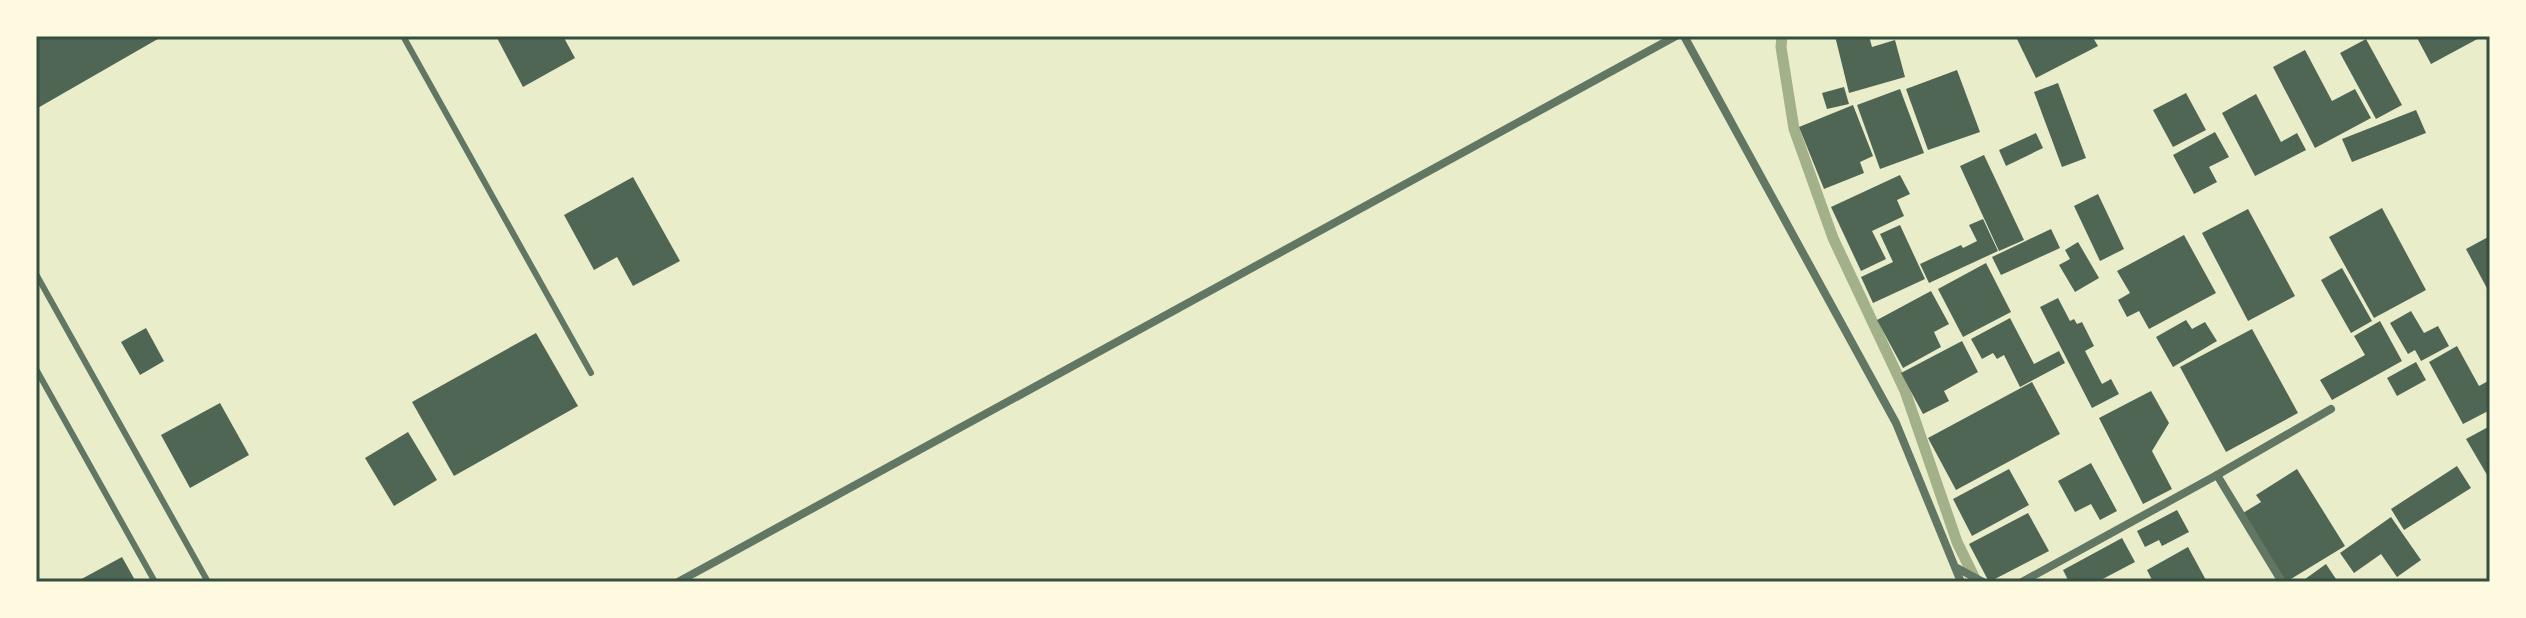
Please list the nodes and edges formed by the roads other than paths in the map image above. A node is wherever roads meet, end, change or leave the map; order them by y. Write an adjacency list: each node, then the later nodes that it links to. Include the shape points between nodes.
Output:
1 (403, 36): 6 (lane)
2 (1676, 36): 12 (street)
3 (1684, 36): 9 (street, via 1896,423)
4 (36, 274): 11 (lane)
5 (36, 369): 10 (lane)
6 (591, 373)
7 (2331, 409): 8 (street)
8 (2217, 475): 15 (street); 16 (street)
9 (1956, 567): 13 (street); 14 (street)
10 (155, 582)
11 (208, 582)
12 (678, 582)
13 (1961, 582)
14 (1983, 582)
15 (2022, 582)
16 (2282, 582)

